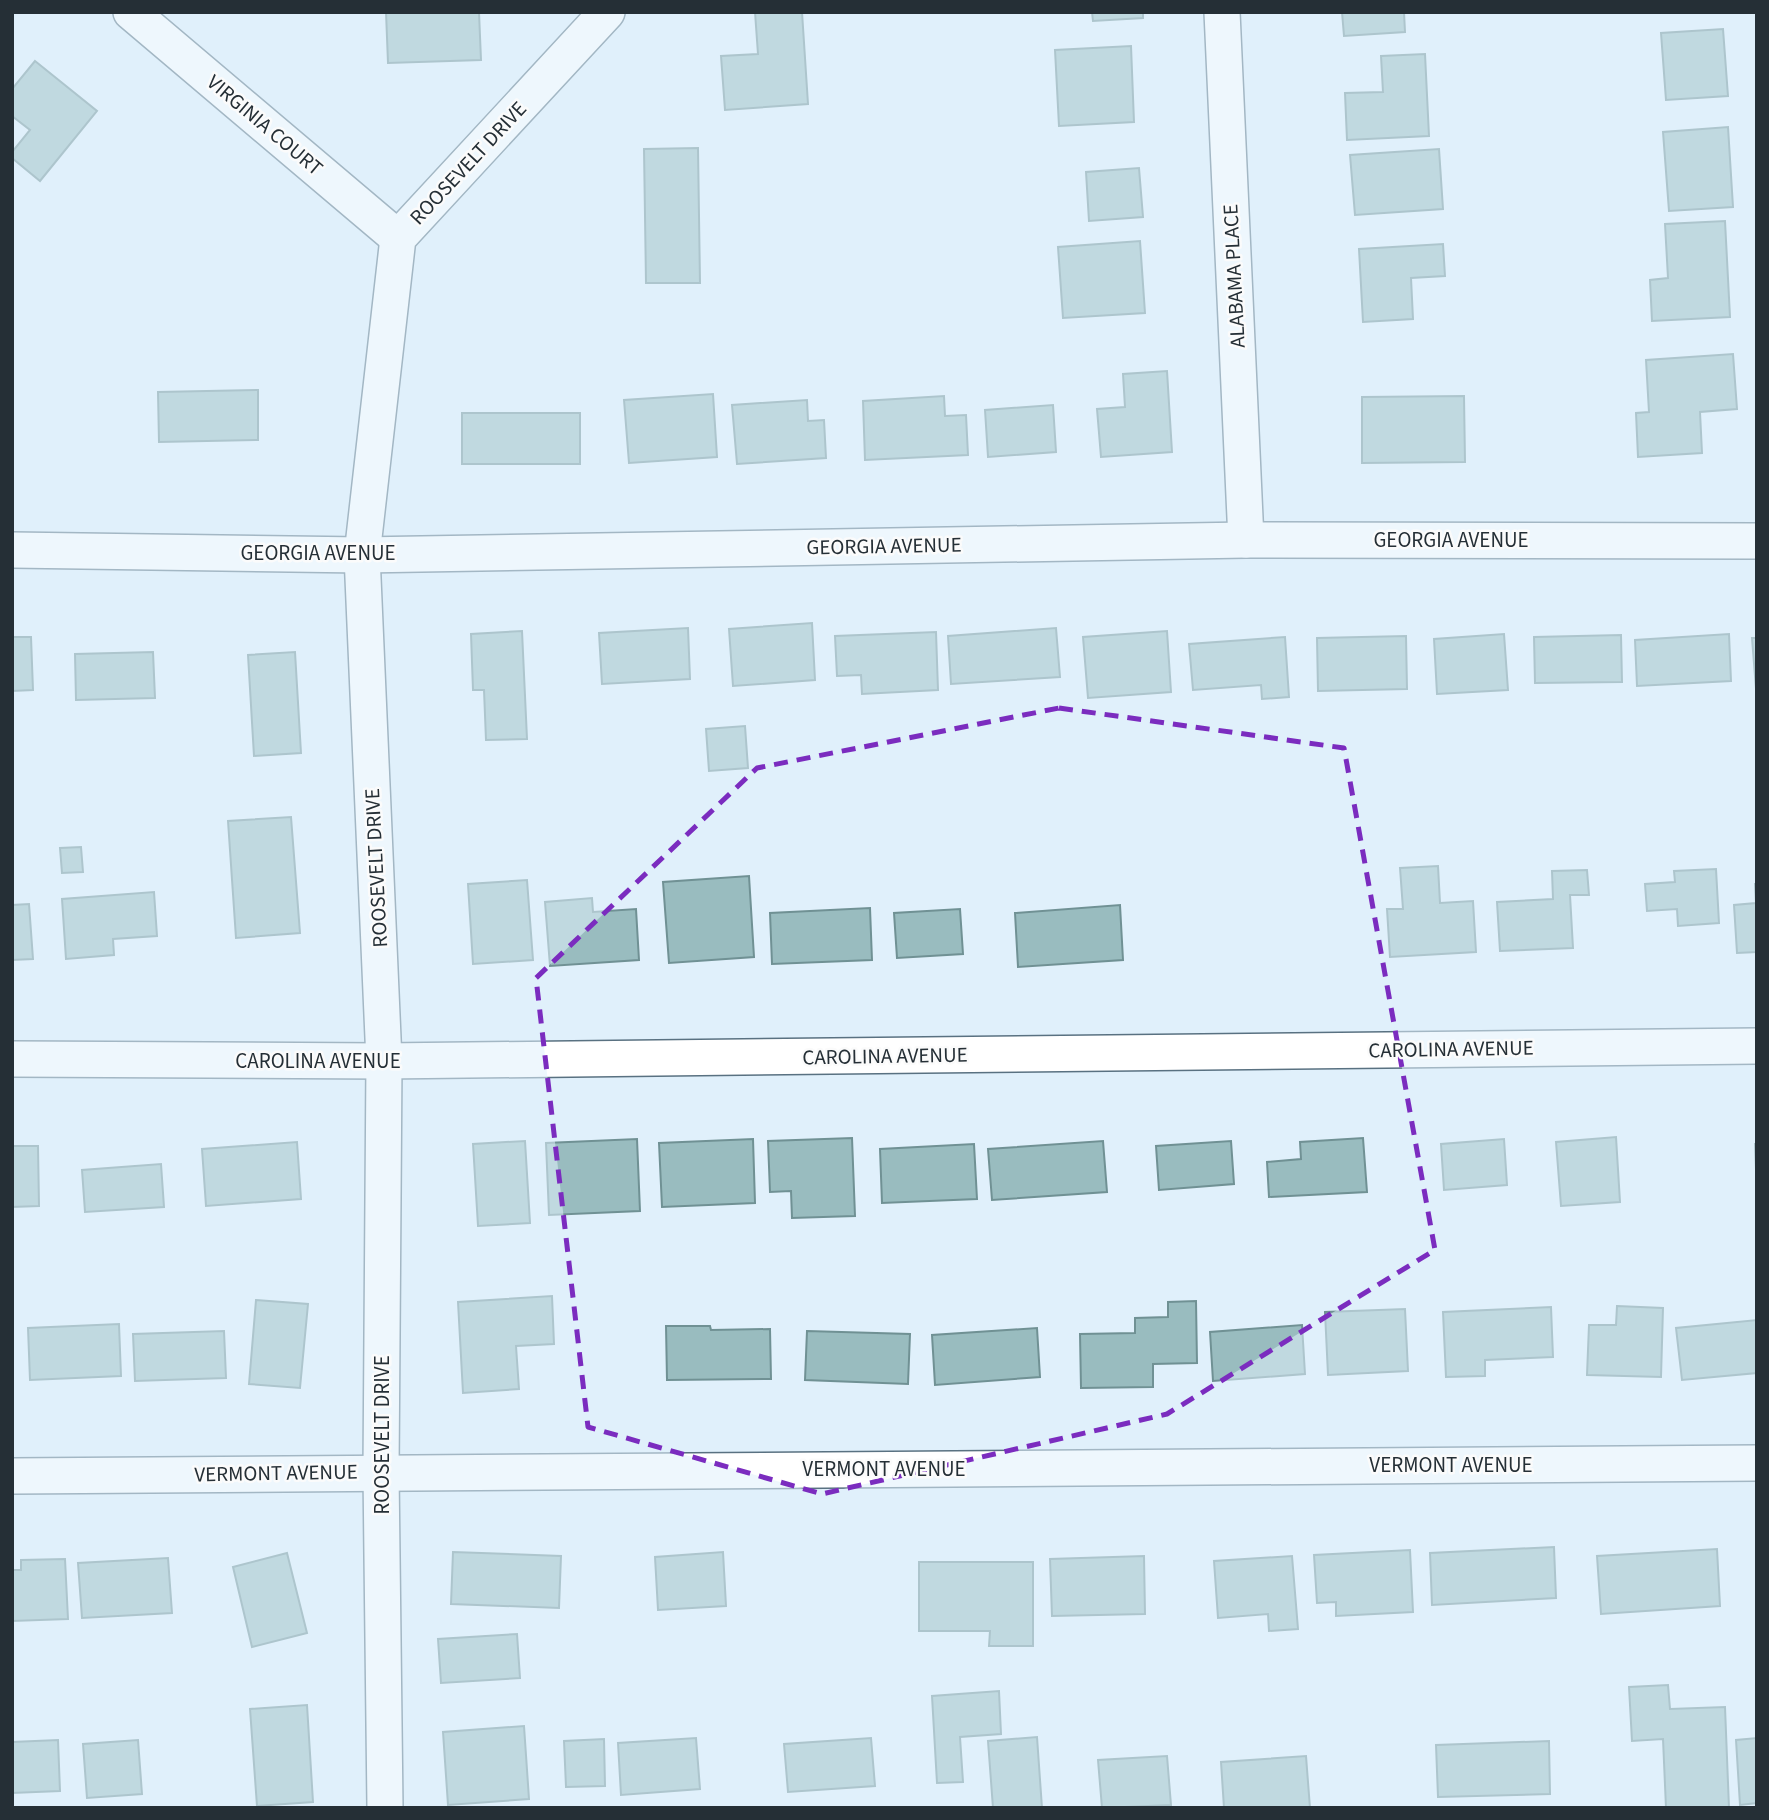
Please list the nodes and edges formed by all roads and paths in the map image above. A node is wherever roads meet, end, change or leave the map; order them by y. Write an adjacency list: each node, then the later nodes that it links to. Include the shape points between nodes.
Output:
1 (131, 12): 4 (street, VIRGINIA COURT)
2 (607, 12): 4 (street, ROOSEVELT DRIVE)
3 (1222, 12): 5 (street, ALABAMA PLACE)
4 (398, 238): 8 (street, ROOSEVELT DRIVE)
5 (1246, 540): 6 (street, GEORGIA AVENUE); 8 (street, GEORGIA AVENUE)
6 (1757, 541)
7 (12, 550): 8 (street, GEORGIA AVENUE)
8 (362, 555): 11 (street, ROOSEVELT DRIVE)
9 (1757, 1046): 11 (street, CAROLINA AVENUE)
10 (12, 1059): 11 (street, CAROLINA AVENUE)
11 (384, 1061): 13 (street, ROOSEVELT DRIVE)
12 (1757, 1463): 13 (street, VERMONT AVENUE)
13 (381, 1472): 14 (street, VERMONT AVENUE); 15 (street, ROOSEVELT DRIVE)
14 (12, 1476)
15 (385, 1808)

